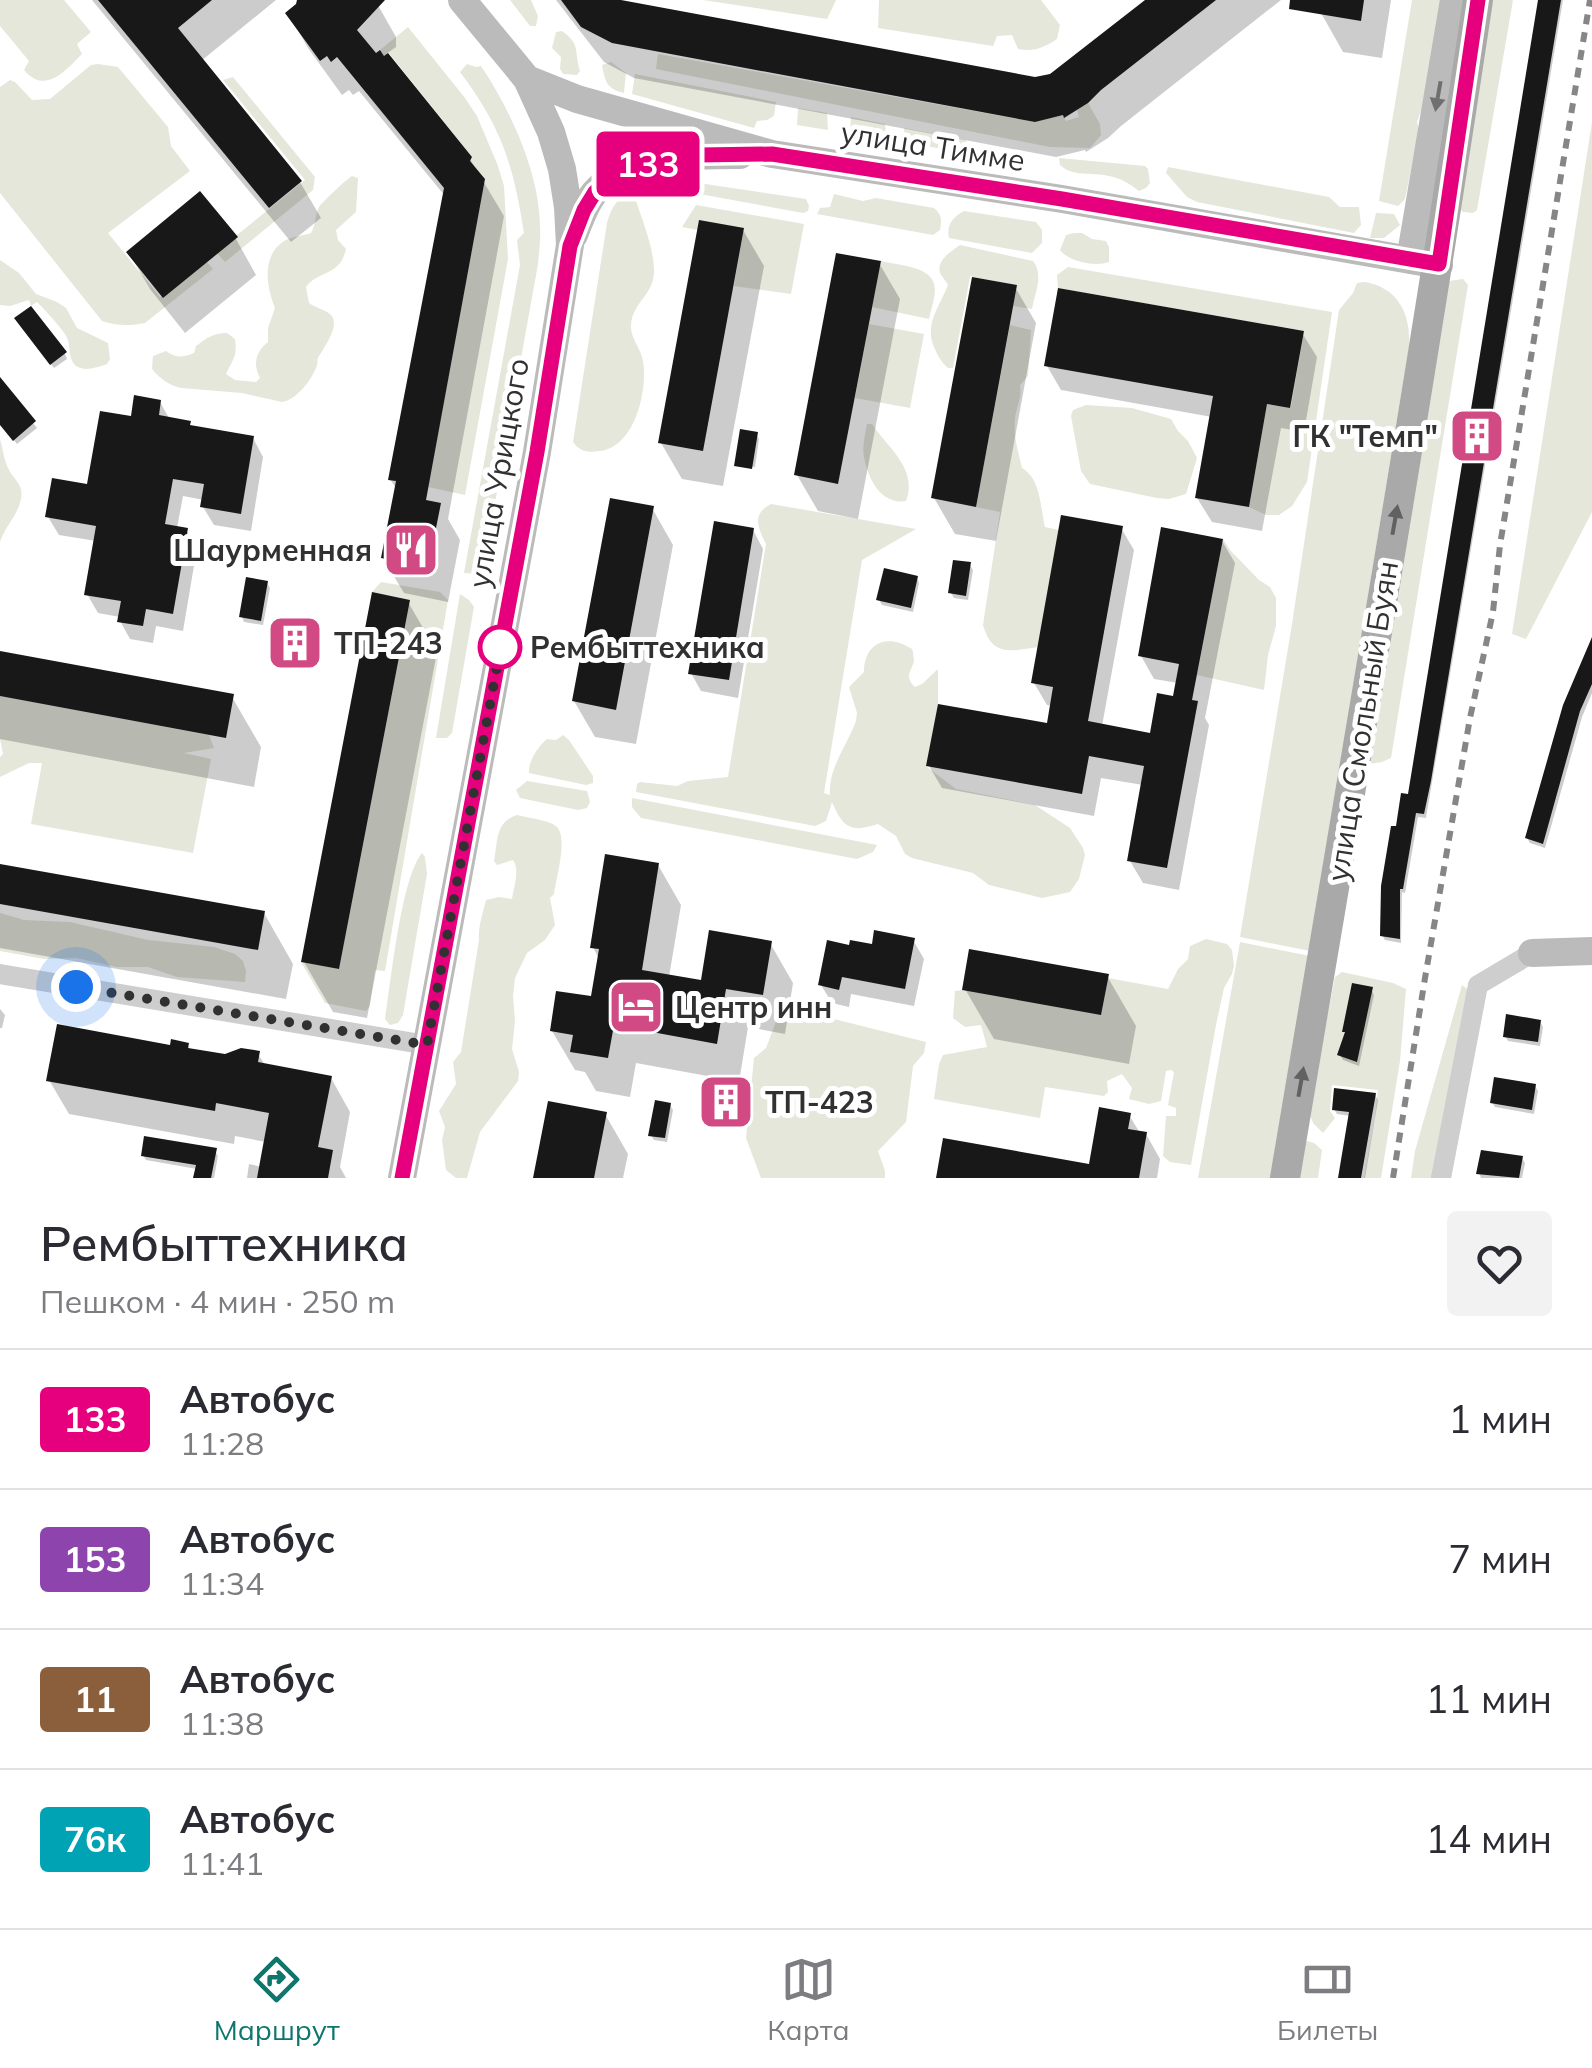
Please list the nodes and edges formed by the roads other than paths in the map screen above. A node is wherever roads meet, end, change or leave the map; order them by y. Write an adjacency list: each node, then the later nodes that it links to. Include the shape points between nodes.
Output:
1 (462, 0): 4 (main road)
2 (1454, 0): 7 (main road, one-way to 7)
3 (1478, 0): 7 (main road, улица Смольный Буян)
4 (526, 79): 5 (main road, улица Тимме); 6 (main road, улица Урицкого, via 562,169)
5 (772, 154): 6 (main road, via 682,157 622,172 595,192); 7 (main road, улица Тимме)
6 (570, 246): 11 (main road, улица Урицкого)
7 (1424, 262): 13 (main road, улица Смольный Буян, one-way to 7, via 1354,762)
8 (1592, 951): 9 (main road)
9 (1532, 953): 14 (street, via 1478,985)
10 (0, 974): 11 (street)
11 (427, 1045): 12 (main road, улица Урицкого)
12 (402, 1178)
13 (1285, 1178)
14 (1441, 1178)

